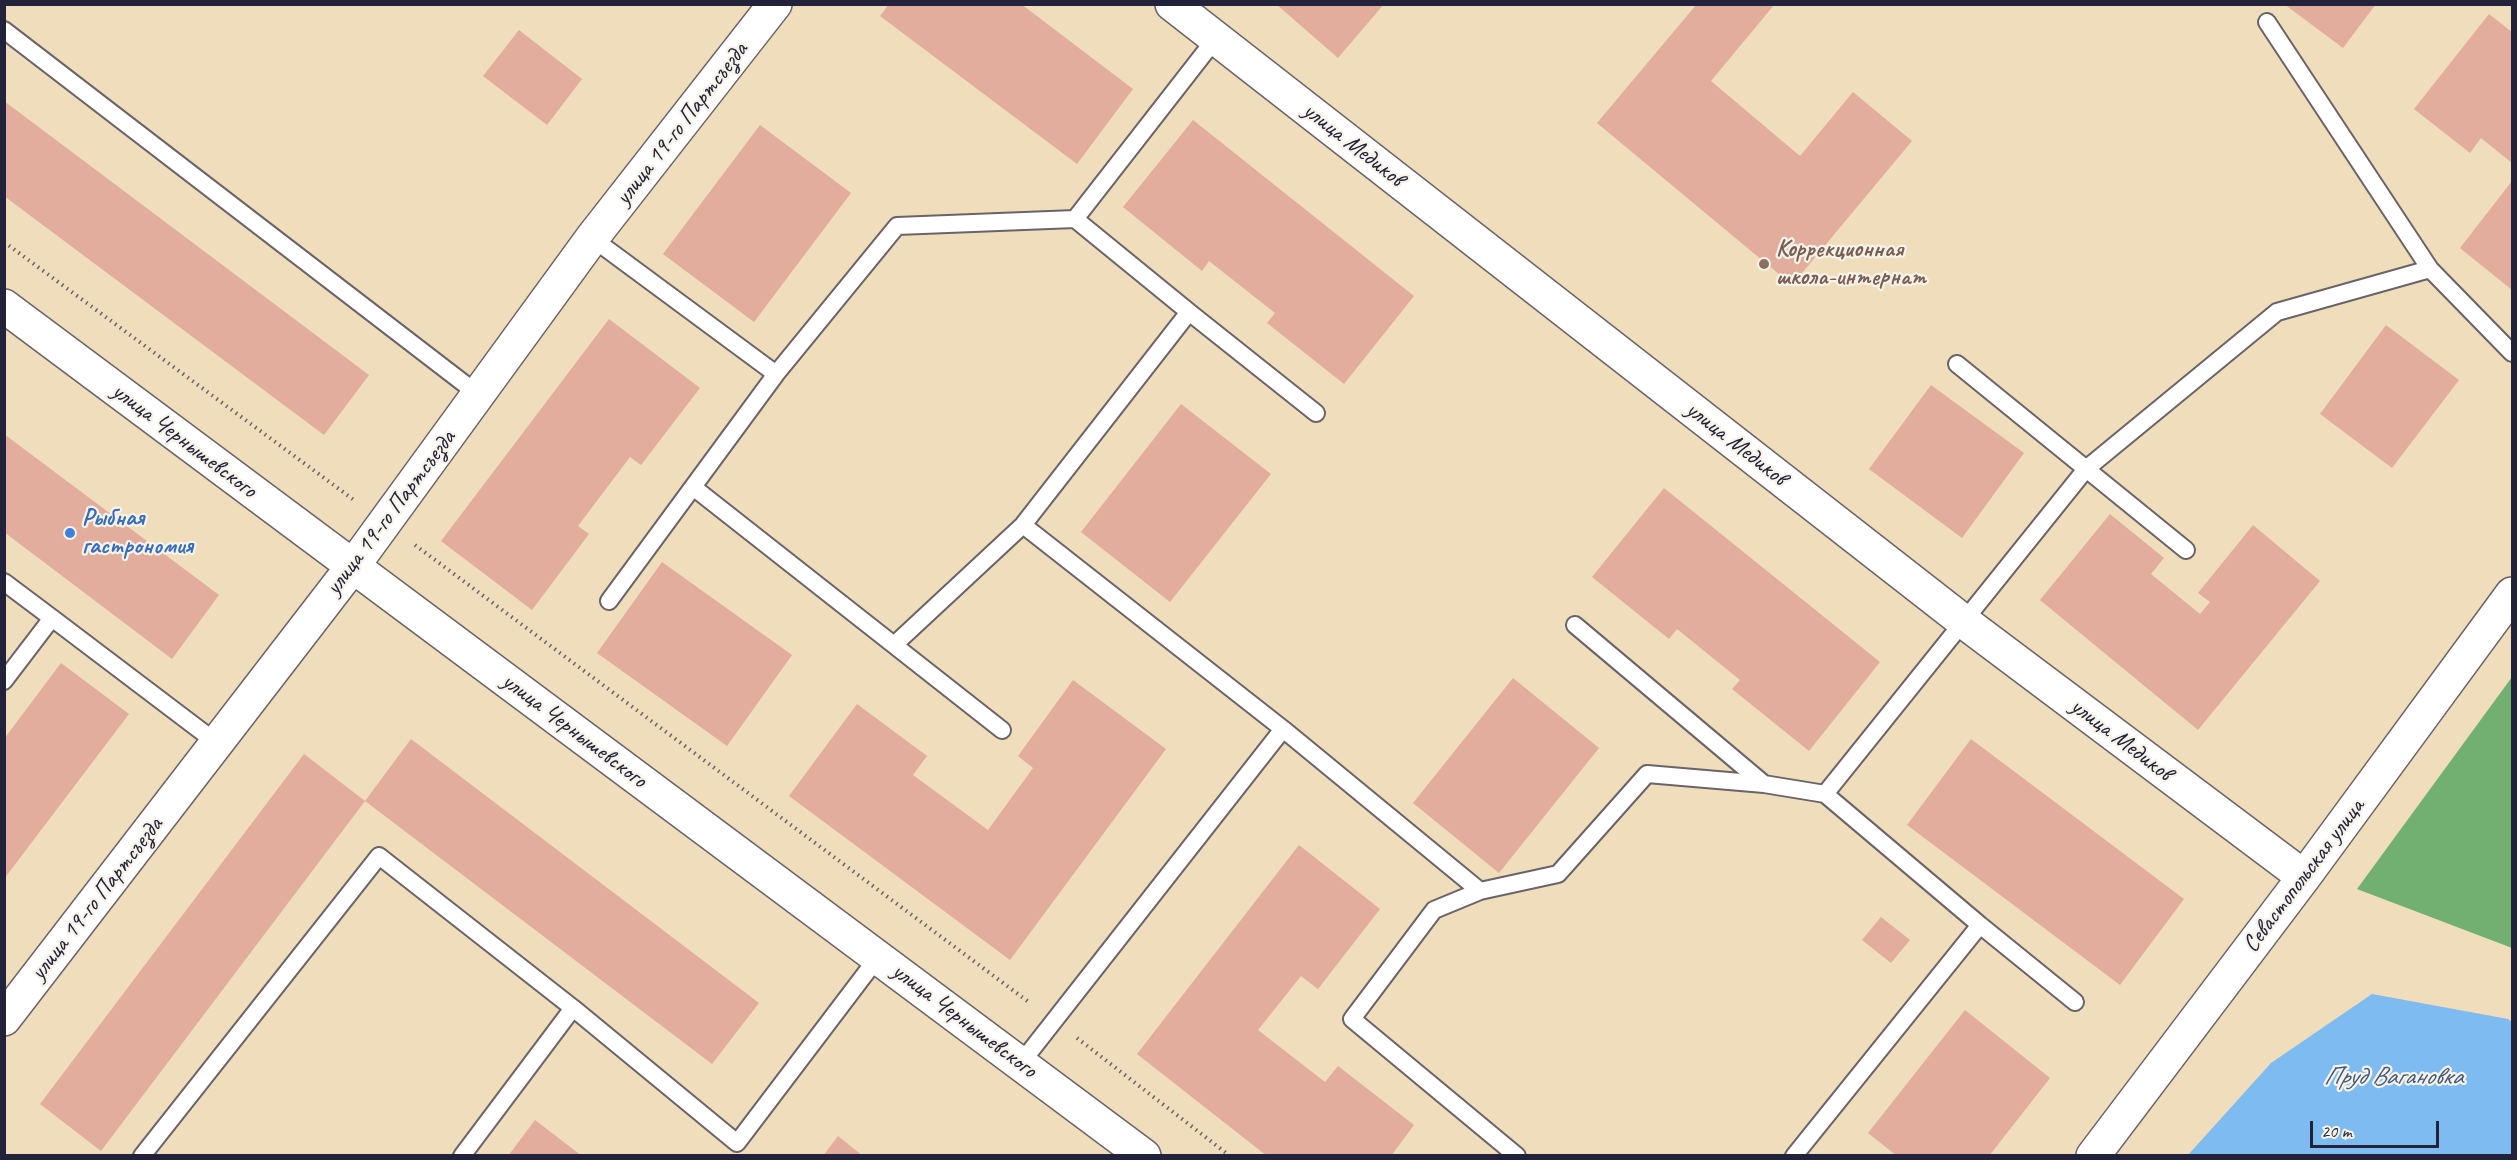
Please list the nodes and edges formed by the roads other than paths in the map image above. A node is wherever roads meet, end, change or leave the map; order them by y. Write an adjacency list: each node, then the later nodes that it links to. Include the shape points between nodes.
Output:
1 (775, 4): 7 (street, улица 19-го Партсъезда)
2 (1179, 6): 5 (street, улица Медиков)
3 (2267, 22): 8 (lane)
4 (4, 30): 14 (lane)
5 (1216, 38): 6 (lane); 25 (street, улица Медиков)
6 (1075, 219): 10 (lane); 13 (lane, via 897,226)
7 (592, 238): 13 (lane); 14 (street, улица 19-го Партсъезда)
8 (2430, 269): 11 (lane); 16 (lane, via 2277,312)
9 (4, 306): 20 (street, улица Чернышевского)
10 (1189, 312): 15 (lane); 18 (lane)
11 (2512, 352)
12 (1957, 364): 16 (lane)
13 (776, 374): 17 (lane)
14 (479, 395): 20 (street, улица 19-го Партсъезда)
15 (1316, 413)
16 (2086, 469): 19 (lane); 25 (lane)
17 (693, 487): 23 (lane); 27 (lane)
18 (1023, 525): 27 (lane); 29 (lane)
19 (2186, 550)
20 (353, 566): 31 (street, улица 19-го Партсъезда); 37 (street, улица Чернышевского)
21 (4, 582): 24 (lane)
22 (2512, 594): 34 (street, Севастопольская улица)
23 (609, 601)
24 (52, 618): 28 (lane); 31 (lane)
25 (1963, 621): 33 (lane); 34 (street, улица Медиков)
26 (1575, 625): 32 (lane)
27 (894, 645): 30 (lane)
28 (4, 681)
29 (1282, 729): 35 (lane); 41 (lane)
30 (1002, 730)
31 (217, 743): 40 (street, улица 19-го Партсъезда)
32 (1764, 784): 33 (lane); 35 (lane, via 1647,774 1558,874)
33 (1826, 794): 36 (lane)
34 (2304, 877): 49 (street, Севастопольская улица)
35 (1480, 891): 43 (lane, via 1434,910 1352,1019)
36 (1980, 925): 38 (lane); 48 (lane)
37 (878, 957): 41 (street, улица Чернышевского); 42 (lane)
38 (2075, 1002)
39 (573, 1008): 42 (lane); 44 (lane, via 379,856); 45 (lane)
40 (4, 1019)
41 (1021, 1063): 46 (street, улица Чернышевского)
42 (733, 1149)
43 (1496, 1149): 47 (lane)
44 (142, 1155)
45 (462, 1155)
46 (1144, 1155)
47 (1517, 1155)
48 (1794, 1155)
49 (2093, 1155)

